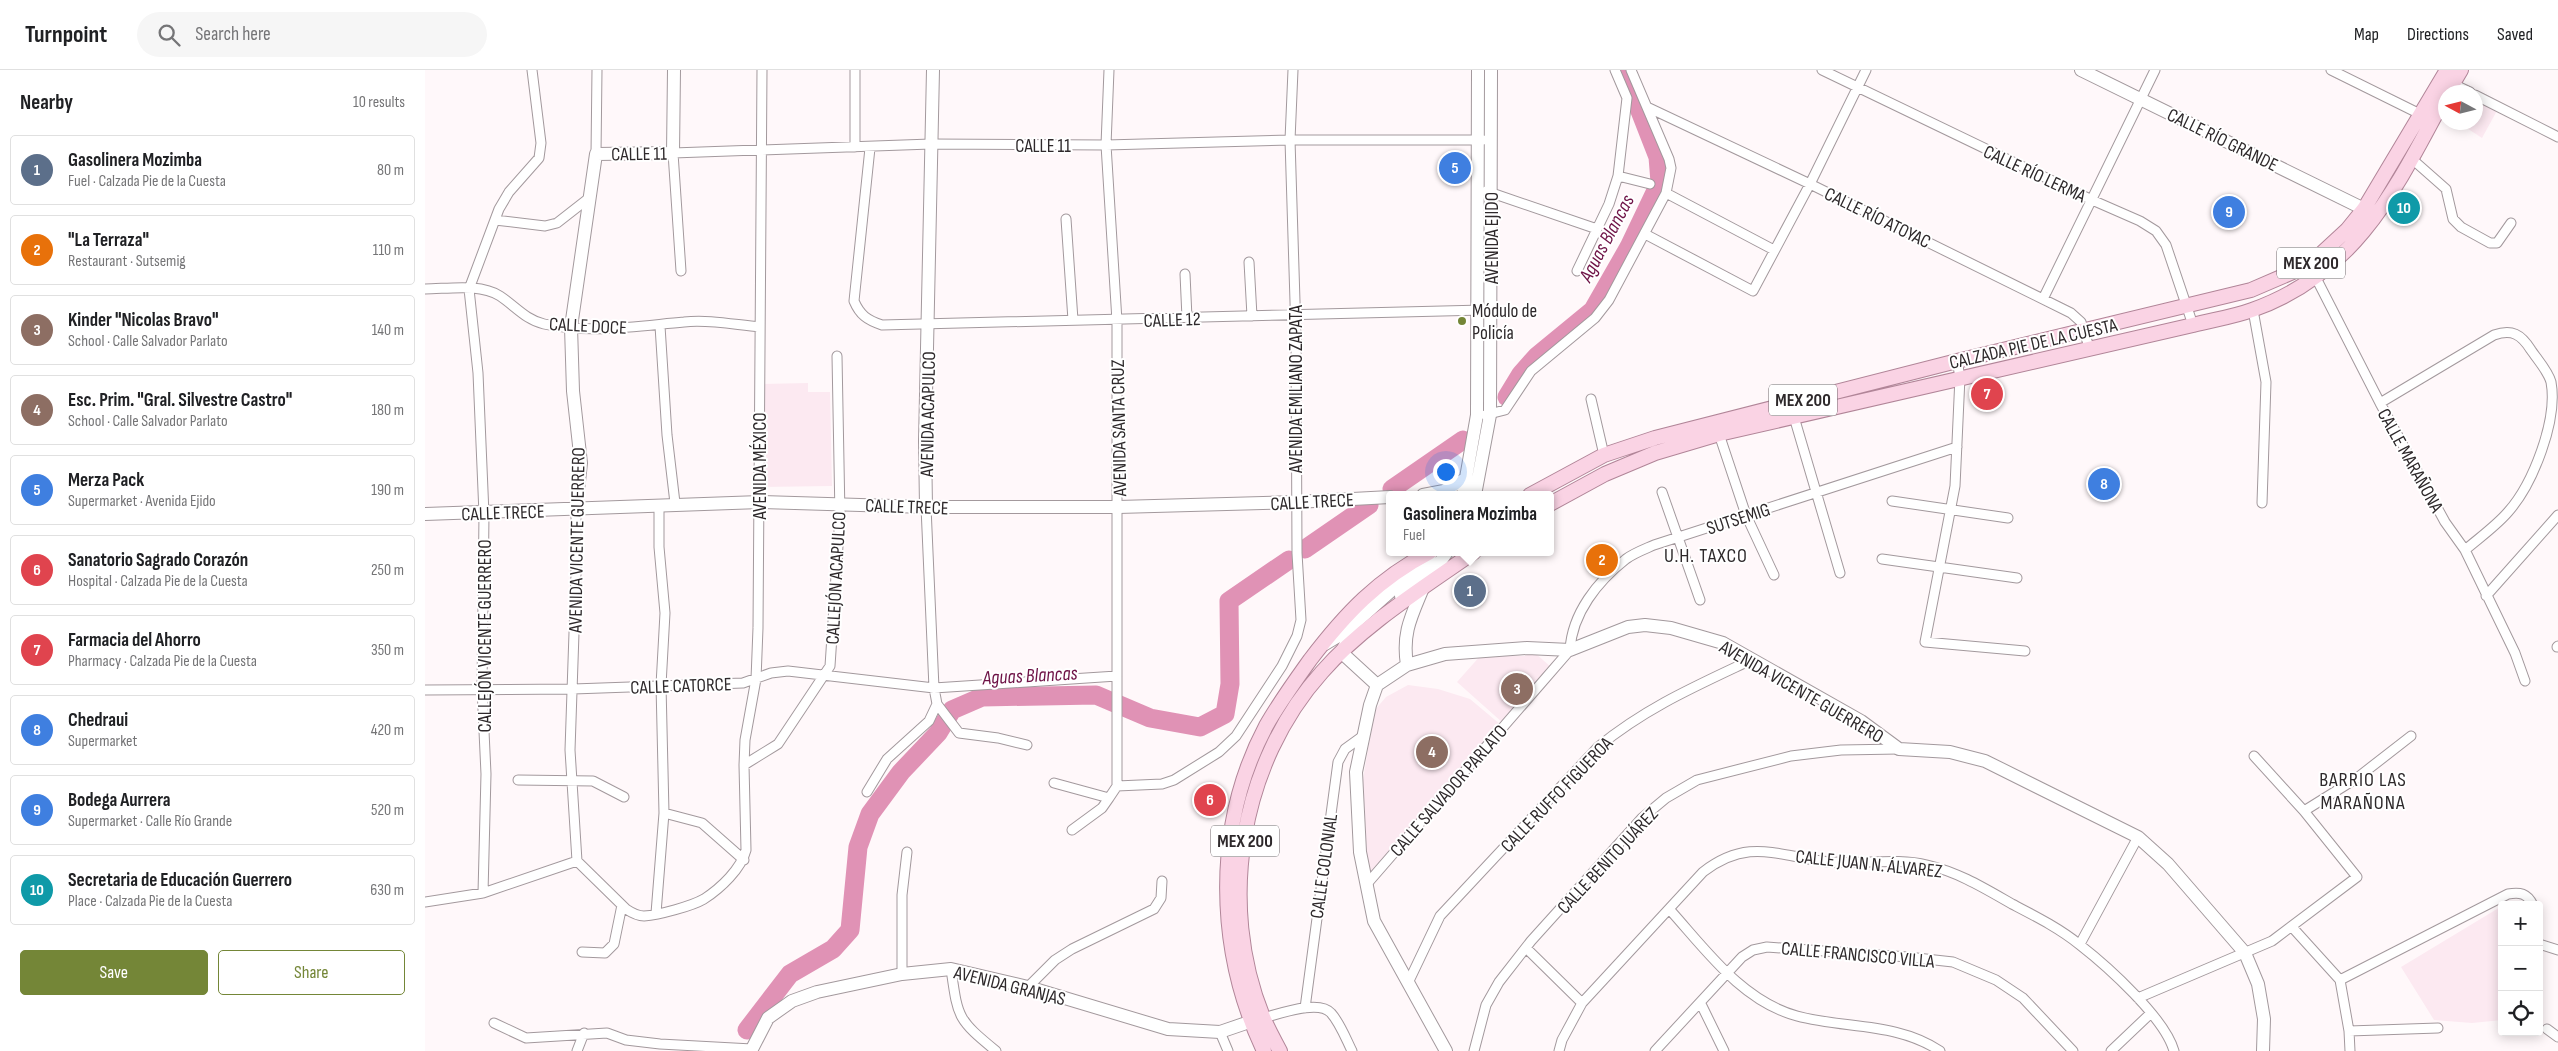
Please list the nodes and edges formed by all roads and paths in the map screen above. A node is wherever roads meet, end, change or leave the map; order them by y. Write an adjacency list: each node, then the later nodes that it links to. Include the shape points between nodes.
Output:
1 (532, 70): 48 (street, CALLEJÓN VICENTE GUERRERO, via 541,143 539,158 509,192)
2 (597, 70): 36 (street, AVENIDA VICENTE GUERRERO)
3 (674, 70): 35 (street)
4 (762, 70): 34 (street, AVENIDA MÉXICO)
5 (855, 70): 32 (street)
6 (933, 70): 30 (street, AVENIDA ACAPULCO)
7 (1109, 70): 31 (street, AVENIDA SANTA CRUZ)
8 (1293, 70): 28 (street, AVENIDA EMILIANO ZAPATA)
9 (1478, 70): 29 (street, AVENIDA EJIDO)
10 (1491, 70): 29 (street, AVENIDA EJIDO)
11 (1615, 70): 38 (street, via 1627,98)
12 (1631, 70): 24 (street)
13 (1822, 70): 21 (street, CALLE RÍO LERMA)
14 (1866, 70): 21 (street)
15 (2081, 70): 22 (street, CALLE RÍO GRANDE)
16 (2155, 70): 22 (street)
17 (2331, 70): 26 (street)
18 (2447, 70): 26 (main road, CALZADA PIE DE LA CUESTA / MEX 200)
19 (2461, 70): 20 (main road)
20 (2452, 85)
21 (1857, 88): 40 (street); 45 (street, CALLE RÍO LERMA)
22 (2141, 99): 45 (street); 46 (street, CALLE RÍO GRANDE)
23 (2483, 99): 27 (street)
24 (1647, 107): 40 (street, CALLE RÍO ATOYAC); 43 (street, via 1669,158 1671,168)
25 (2438, 110): 37 (main road, CALZADA PIE DE LA CUESTA / MEX 200)
26 (2421, 114): 46 (main road, CALZADA PIE DE LA CUESTA / MEX 200)
27 (2558, 137)
28 (1290, 140): 29 (street, CALLE 11); 31 (street, CALLE 11); 64 (street, AVENIDA EMILIANO ZAPATA)
29 (1485, 140): 41 (street, AVENIDA EJIDO); 42 (street, AVENIDA EJIDO)
30 (931, 144): 31 (street, CALLE 11); 33 (street, CALLE 11); 69 (street, AVENIDA ACAPULCO)
31 (1106, 145): 68 (street, AVENIDA SANTA CRUZ)
32 (855, 147): 33 (street, CALLE 11); 34 (street, CALLE 11)
33 (870, 148): 69 (street, CALLE 12, via 854,301 858,311 868,320 882,325)
34 (760, 151): 35 (street, CALLE 11); 73 (street, AVENIDA MÉXICO)
35 (673, 152): 36 (street, CALLE 11); 54 (street)
36 (596, 154): 44 (street, AVENIDA VICENTE GUERRERO)
37 (2412, 159): 49 (street, via 2446,189 2453,219 2461,227 2490,243 2497,242); 56 (main road, CALZADA PIE DE LA CUESTA / MEX 200, via 2359,239 2341,258)
38 (1618, 176): 39 (street); 50 (street)
39 (1650, 184)
40 (1810, 184): 52 (street); 60 (street, CALLE RÍO ATOYAC)
41 (1477, 190): 42 (street); 62 (street, AVENIDA EJIDO)
42 (1491, 192): 50 (street); 62 (street, AVENIDA EJIDO)
43 (1666, 193): 51 (street); 52 (street)
44 (589, 198): 48 (street, via 557,223 545,226); 72 (street, AVENIDA VICENTE GUERRERO)
45 (2092, 200): 60 (street); 61 (street, CALLE RÍO LERMA, via 2156,231 2166,244)
46 (2364, 208): 56 (main road, CALZADA PIE DE LA CUESTA / MEX 200)
47 (1066, 218): 67 (street)
48 (495, 220): 59 (street, CALLEJÓN VICENTE GUERRERO)
49 (2511, 223)
50 (1597, 229): 55 (street)
51 (1645, 234): 52 (street, via 1753,291); 82 (street, via 1609,300 1595,318 1531,371 1505,410)
52 (1774, 250)
53 (1249, 262): 65 (street)
54 (681, 271)
55 (1577, 271)
56 (2312, 271): 61 (main road, CALZADA PIE DE LA CUESTA / MEX 200); 63 (main road, CALZADA PIE DE LA CUESTA / MEX 200, via 2298,289); 80 (street, CALLE MARAÑONA)
57 (1185, 274): 66 (street)
58 (425, 289): 59 (street, CALLE DOCE)
59 (469, 289): 72 (street, CALLE DOCE, via 487,290 499,295 536,321); 108 (street, CALLEJÓN VICENTE GUERRERO, via 478,373)
60 (2043, 299): 74 (street, CALLE RÍO ATOYAC, via 2071,314)
61 (2187, 307): 70 (street, CALLE RÍO LERMA); 74 (main road, CALZADA PIE DE LA CUESTA / MEX 200)
62 (1485, 310): 64 (street, CALLE 12); 81 (street, AVENIDA EJIDO); 82 (street, AVENIDA EJIDO)
63 (2253, 310): 70 (main road, CALZADA PIE DE LA CUESTA / MEX 200); 101 (street, via 2266,382)
64 (1295, 315): 65 (street, CALLE 12); 97 (street, AVENIDA EMILIANO ZAPATA)
65 (1252, 316): 66 (street, CALLE 12)
66 (1187, 318): 68 (street, CALLE 12)
67 (1073, 320): 68 (street, CALLE 12); 69 (street, CALLE 12)
68 (1117, 320): 104 (street, AVENIDA SANTA CRUZ)
69 (929, 324): 103 (street, AVENIDA ACAPULCO, via 925,441)
70 (2193, 325): 75 (main road, CALZADA PIE DE LA CUESTA / MEX 200)
71 (660, 326): 72 (street, CALLE DOCE, via 619,329); 73 (street, CALLE DOCE, via 686,322); 99 (street)
72 (571, 327): 105 (street, AVENIDA VICENTE GUERRERO, via 573,391 581,462)
73 (760, 327): 96 (street, AVENIDA MÉXICO)
74 (2085, 330): 75 (street); 77 (main road, CALZADA PIE DE LA CUESTA / MEX 200)
75 (2089, 347): 78 (main road, CALZADA PIE DE LA CUESTA / MEX 200)
76 (837, 356): 100 (street, CALLEJÓN ACAPULCO)
77 (1957, 360): 78 (street); 86 (main road, CALZADA PIE DE LA CUESTA / MEX 200, via 1679,430)
78 (1960, 377): 83 (main road, CALZADA PIE DE LA CUESTA / MEX 200); 85 (street)
79 (1591, 399): 86 (street)
80 (2380, 403): 113 (street, CALLE MARAÑONA, via 2445,522); 113 (street, via 2505,331 2523,338 2550,380 2552,412 2536,466 2507,513)
81 (1477, 415): 82 (street); 87 (street, AVENIDA EJIDO)
82 (1490, 415): 90 (street, AVENIDA EJIDO)
83 (1794, 417): 84 (main road, CALZADA PIE DE LA CUESTA / MEX 200); 93 (street)
84 (1719, 434): 98 (main road, CALZADA PIE DE LA CUESTA / MEX 200, via 1655,453 1605,474); 109 (street)
85 (1957, 447): 93 (street, SUTSEMIG); 106 (street, via 1955,486)
86 (1604, 455): 91 (main road, CALZADA PIE DE LA CUESTA / MEX 200)
87 (1467, 478): 88 (street); 89 (street, AVENIDA EJIDO)
88 (1444, 491)
89 (1464, 491)
90 (1476, 491)
91 (1537, 491)
92 (1662, 492): 112 (street)
93 (1817, 494): 109 (street, SUTSEMIG); 120 (street)
94 (1386, 497): 97 (street, CALLE TRECE)
95 (1892, 501): 106 (street)
96 (760, 502): 99 (street, CALLE TRECE); 100 (street, CALLE TRECE); 134 (street, AVENIDA MÉXICO)
97 (1296, 502): 104 (street, CALLE TRECE); 152 (street, AVENIDA EMILIANO ZAPATA, via 1301,620 1282,666 1236,736 1219,752 1162,784)
98 (1554, 502)
99 (675, 503): 102 (street, CALLE TRECE)
100 (839, 503): 103 (street, CALLE TRECE); 132 (street, CALLEJÓN ACAPULCO, via 830,666)
101 (2262, 503)
102 (659, 505): 105 (street, CALLE TRECE); 136 (street, via 665,613)
103 (927, 507): 104 (street, CALLE TRECE); 139 (street, AVENIDA ACAPULCO)
104 (1118, 507): 133 (street, AVENIDA SANTA CRUZ)
105 (576, 509): 108 (street, CALLE TRECE); 141 (street, AVENIDA VICENTE GUERRERO)
106 (1949, 510): 111 (street); 119 (street)
107 (425, 514): 108 (street, CALLE TRECE)
108 (483, 514): 138 (street, CALLEJÓN VICENTE GUERRERO)
109 (1746, 515): 112 (street, SUTSEMIG); 121 (street)
110 (2558, 516): 124 (street)
111 (2008, 518)
112 (1679, 538): 125 (street); 127 (street, SUTSEMIG, via 1627,558 1593,591 1575,626)
113 (2465, 550): 124 (street, CALLE MARAÑONA)
114 (1425, 556): 126 (main road, MEX 200, via 1382,582 1353,607)
115 (1428, 556): 126 (street, via 1345,632)
116 (1444, 556): 129 (street, via 1351,637)
117 (1468, 556): 123 (main road, MEX 200)
118 (1882, 558): 119 (street)
119 (1939, 566): 122 (street); 128 (street, via 1925,642)
120 (1840, 573)
121 (1774, 575)
122 (2017, 578)
123 (1423, 588): 129 (main road, MEX 200); 131 (street, via 1407,624 1404,644)
124 (2486, 596): 135 (street, CALLE MARAÑONA, via 2515,653)
125 (1699, 600)
126 (1319, 648): 189 (main road, MEX 200, via 1266,727 1250,763 1231,839 1227,870 1231,944 1236,973)
127 (1570, 650): 130 (street, AVENIDA VICENTE GUERRERO, via 1627,627 1645,625 1671,628 1723,643); 131 (street, AVENIDA VICENTE GUERRERO, via 1527,648 1445,654); 164 (street, CALLE SALVADOR PARLATO)
128 (2025, 651)
129 (1341, 652): 137 (street); 189 (main road, MEX 200, via 1321,672 1282,730 1253,799 1239,874 1239,901)
130 (1753, 659): 146 (street, AVENIDA VICENTE GUERRERO, via 1861,721); 182 (street, CALLE RUFFO FIGUEROA, via 1657,705 1627,723 1598,747 1441,916)
131 (1407, 665): 137 (street, AVENIDA VICENTE GUERRERO)
132 (823, 674): 134 (street, CALLE CATORCE, via 788,671); 139 (street, CALLE CATORCE); 148 (street, CALLEJÓN ACAPULCO, via 778,744)
133 (1117, 676): 139 (street, CALLE CATORCE); 152 (street, AVENIDA SANTA CRUZ)
134 (756, 679): 136 (street, CALLE CATORCE, via 743,684); 148 (street, AVENIDA MÉXICO)
135 (2525, 681)
136 (661, 685): 141 (street, CALLE CATORCE); 157 (street)
137 (1377, 685): 143 (street)
138 (482, 688): 140 (street, CALLE CATORCE); 141 (street, CALLE CATORCE); 165 (street, CALLEJÓN VICENTE GUERRERO, via 485,774)
139 (934, 688): 142 (street, AVENIDA ACAPULCO)
140 (425, 690)
141 (573, 690): 150 (street, AVENIDA VICENTE GUERRERO)
142 (937, 704): 145 (street, via 959,733); 153 (street, via 929,721 887,759)
143 (1363, 736): 164 (street, via 1356,782 1360,852); 187 (street, CALLE COLONIAL, via 1345,749 1338,762)
144 (2411, 736): 156 (street, via 2357,778)
145 (1027, 745)
146 (1899, 749): 159 (street, via 1950,752 1985,761); 174 (street, CALLE BENITO JUÁREZ, via 1841,750 1791,756 1697,780 1666,798 1642,818)
147 (2255, 756): 156 (street)
148 (744, 765): 161 (street, AVENIDA MÉXICO, via 746,850)
149 (517, 780): 150 (street)
150 (570, 780): 154 (street, via 593,781); 162 (street, AVENIDA VICENTE GUERRERO)
151 (1055, 783): 155 (street)
152 (1117, 786): 155 (street)
153 (867, 792)
154 (623, 797)
155 (1109, 798): 158 (street, via 1102,808)
156 (2304, 811): 171 (street, via 2357,877)
157 (664, 813): 161 (street, via 702,823); 170 (street)
158 (1072, 830)
159 (2138, 837): 172 (street); 177 (street, via 2169,864)
160 (907, 852): 180 (street, via 902,895)
161 (743, 860): 170 (street, via 739,868 705,898)
162 (577, 861): 165 (street); 168 (street)
163 (1162, 882): 183 (street, via 1161,898 1154,909 1072,949 1055,960)
164 (1366, 885): 182 (street, via 1374,921)
165 (483, 893): 167 (street)
166 (2531, 901): 181 (street, via 2519,892 2508,894)
167 (425, 902)
168 (622, 905): 170 (street, via 634,914); 176 (street, via 614,944 605,953)
169 (1670, 910): 172 (street, CALLE JUAN N. ÁLVAREZ, via 1703,872 1719,860 1759,850 1822,862 1924,864 1953,872); 179 (street); 185 (street, CALLE JUAN N. ÁLVAREZ)
170 (656, 913)
171 (2292, 927): 177 (street, via 2272,941); 181 (street)
172 (2080, 944): 184 (street, CALLE JUAN N. ÁLVAREZ)
173 (2543, 947): 175 (street)
174 (1526, 948): 185 (street); 206 (street, CALLE BENITO JUÁREZ, via 1499,982 1486,1005)
175 (2558, 950)
176 (582, 952)
177 (2245, 953): 184 (street); 214 (street, via 2258,984 2264,1020)
178 (951, 969): 180 (street, AVENIDA GRANJAS); 183 (street, AVENIDA GRANJAS); 200 (street, via 958,1014 969,1029)
179 (1727, 972): 186 (street, CALLE FRANCISCO VILLA); 210 (street, via 1757,999 1796,1016 1899,1032); 211 (street, CALLE FRANCISCO VILLA, via 1742,957 1767,946 1953,962 1995,980 2023,998)
180 (902, 974): 198 (street, AVENIDA GRANJAS, via 817,992 792,1001 768,1018)
181 (2340, 980): 193 (street)
182 (1408, 983): 205 (street)
183 (1028, 987): 194 (street, AVENIDA GRANJAS, via 1168,1028)
184 (2138, 998): 188 (street, CALLE JUAN N. ÁLVAREZ)
185 (1582, 1003): 207 (street, CALLE JUAN N. ÁLVAREZ, via 1561,1040)
186 (1701, 1004): 208 (street, CALLE FRANCISCO VILLA); 209 (street)
187 (1305, 1008): 189 (street); 204 (street, via 1321,1007 1331,1012)
188 (2151, 1013): 212 (street); 213 (street, CALLE JUAN N. ÁLVAREZ, via 2163,1027)
189 (1257, 1020): 194 (street, AVENIDA GRANJAS); 202 (main road, MEX 200); 203 (main road, MEX 200)
190 (494, 1023): 195 (street, via 526,1038)
191 (2438, 1028): 193 (street)
192 (2547, 1029): 196 (street)
193 (2349, 1031): 215 (street)
194 (1220, 1032): 201 (street)
195 (584, 1033): 197 (street, via 607,1033); 199 (street)
196 (2558, 1037)
197 (660, 1048): 198 (street)
198 (751, 1050)
199 (577, 1051)
200 (996, 1051)
201 (1229, 1051)
202 (1265, 1051)
203 (1280, 1051)
204 (1352, 1051)
205 (1446, 1051)
206 (1474, 1051)
207 (1559, 1051)
208 (1655, 1051)
209 (1724, 1051)
210 (1940, 1051)
211 (2073, 1051)
212 (2111, 1051)
213 (2174, 1051)
214 (2263, 1051)
215 (2350, 1051)

